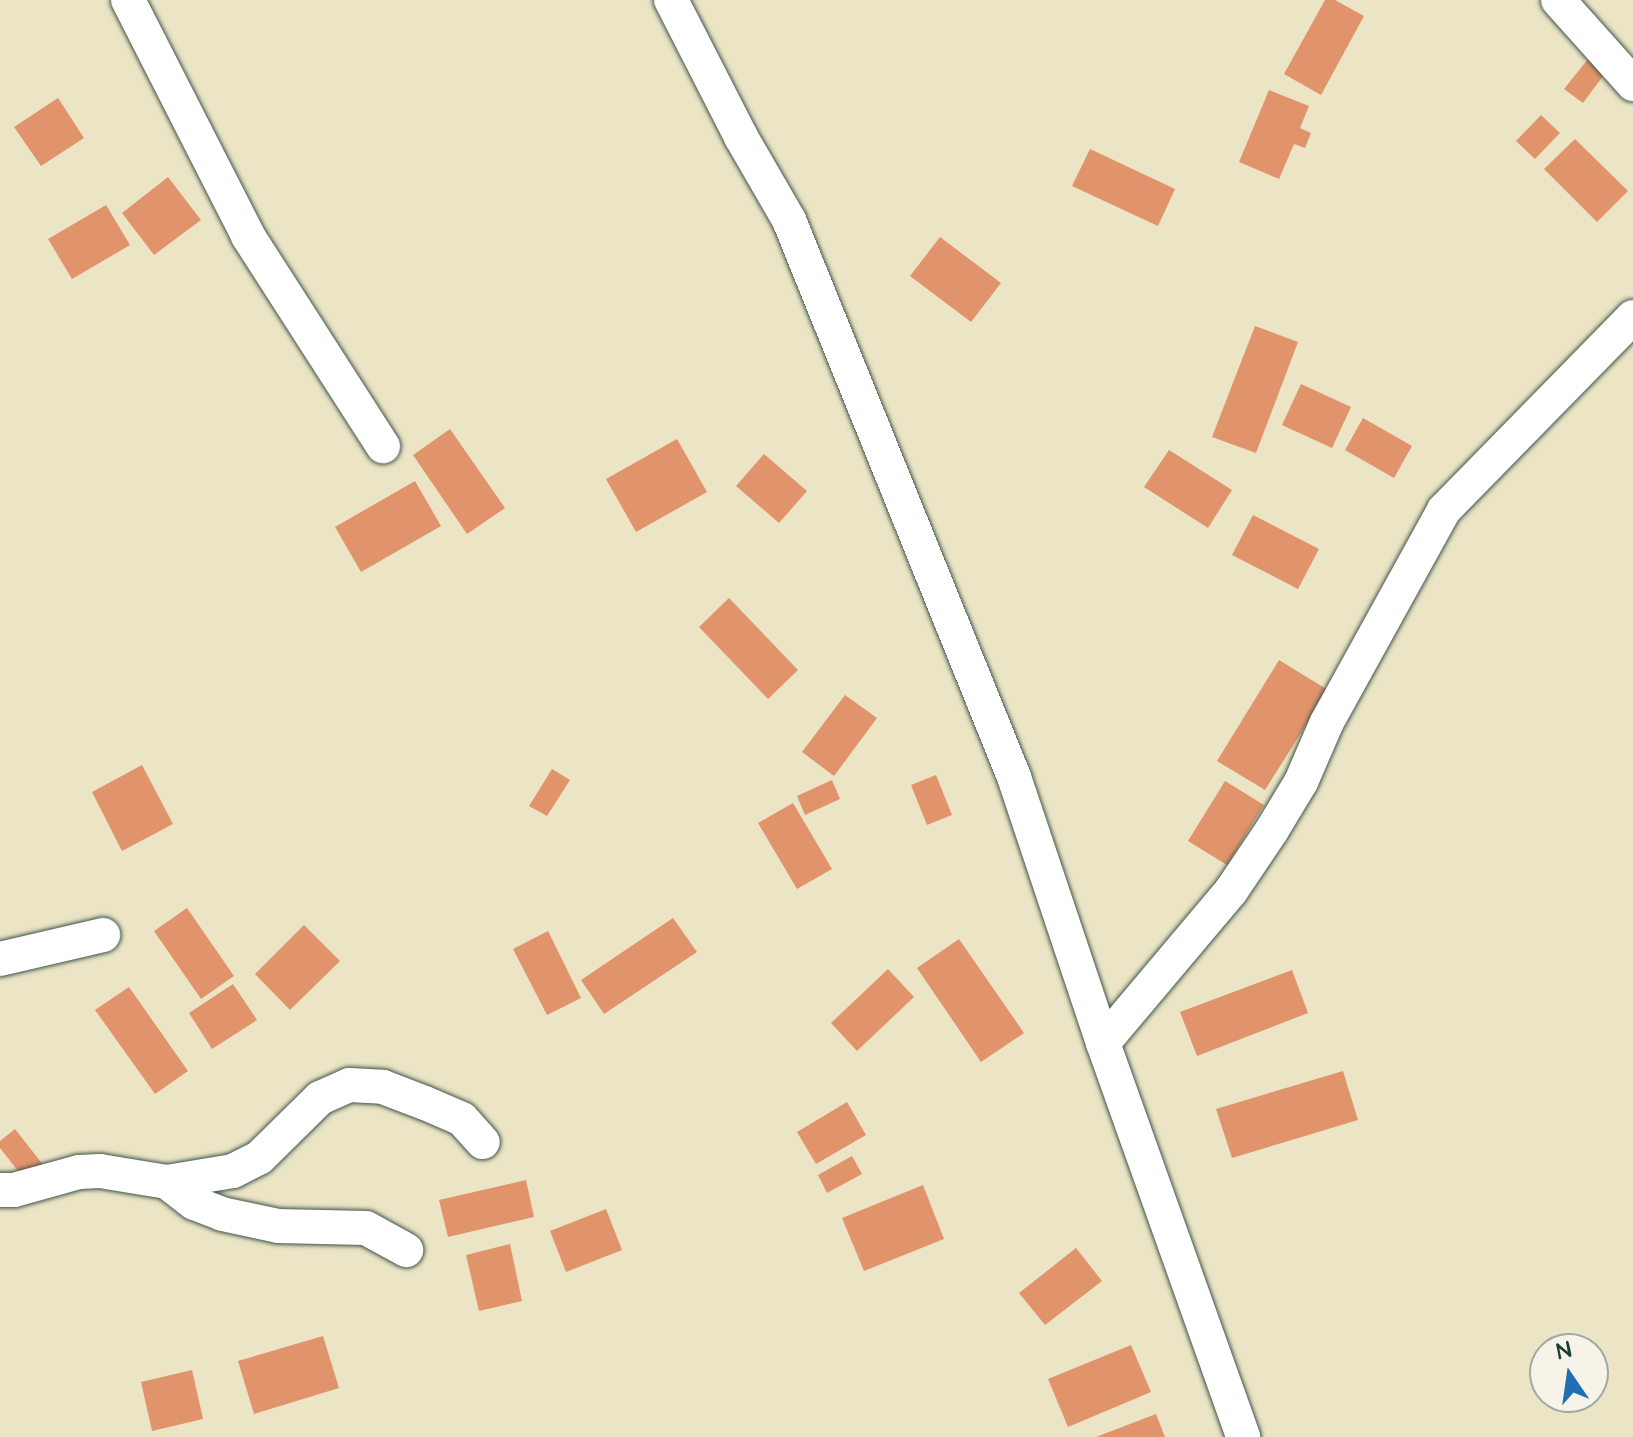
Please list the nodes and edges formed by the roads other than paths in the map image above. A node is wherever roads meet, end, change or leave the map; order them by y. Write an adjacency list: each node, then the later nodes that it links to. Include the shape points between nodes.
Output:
1 (128, 0): 6 (street, via 248,236)
2 (671, 0): 9 (street, via 789,220 1014,777)
3 (1558, 0): 4 (street)
4 (1633, 84)
5 (1633, 317): 9 (street, via 1444,510 1272,830 1231,891)
6 (383, 446)
7 (103, 935): 8 (street)
8 (0, 959)
9 (1103, 1043): 14 (street)
10 (483, 1142): 11 (street, via 462,1119 425,1103 383,1087 349,1085 320,1098 246,1165)
11 (167, 1182): 12 (street, via 100,1171); 13 (street, via 194,1203 222,1214 278,1226 366,1228)
12 (0, 1190)
13 (406, 1250)
14 (1243, 1437)

